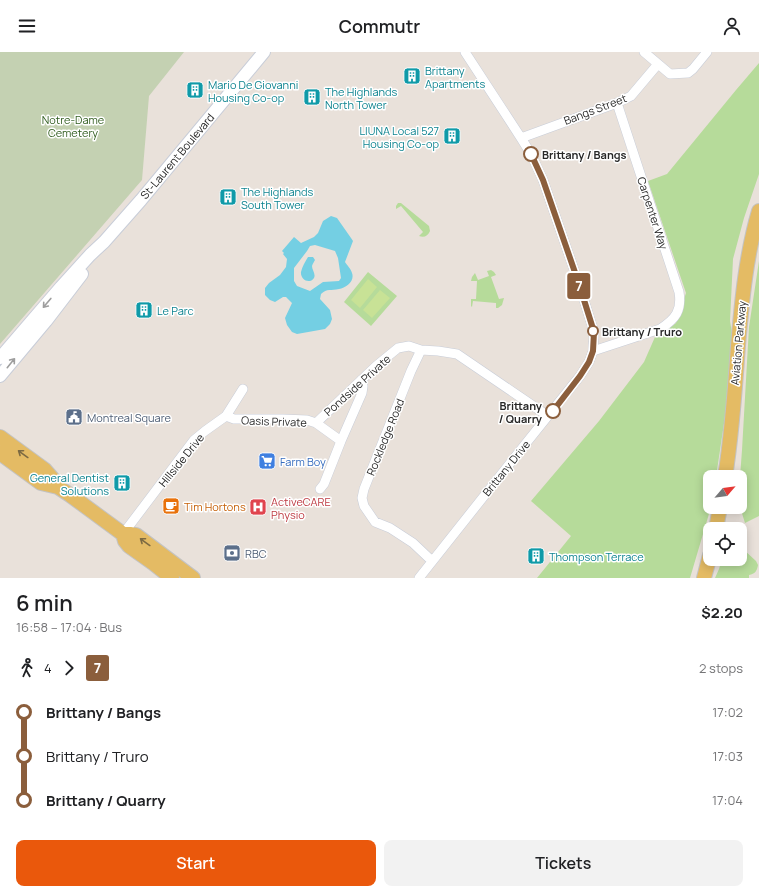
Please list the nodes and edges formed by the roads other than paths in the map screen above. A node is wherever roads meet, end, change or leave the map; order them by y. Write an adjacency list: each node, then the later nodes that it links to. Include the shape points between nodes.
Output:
1 (264, 52): 9 (main road, St-Laurent Boulevard, via 104,242 46,321)
2 (465, 52): 7 (street, Brittany Drive)
3 (644, 52): 5 (street)
4 (707, 52): 5 (street, via 688,73 670,74)
5 (658, 64): 6 (street, Bangs Street, via 631,96)
6 (617, 103): 7 (street, Bangs Street); 11 (street, Carpenter Way, via 680,300 675,317 660,329)
7 (521, 138): 11 (street, Brittany Drive, via 543,180 567,250 594,332)
8 (759, 211): 22 (main road, Aviation Parkway, via 744,283)
9 (17, 346): 12 (main road, St-Laurent Boulevard); 13 (main road, St-Laurent Boulevard, one-way to 9)
10 (421, 350): 14 (street, Pondside Private, via 409,346 398,348); 17 (street, Pondside Private, via 457,354); 26 (street, Rockledge Road, via 362,498 364,506 375,522 390,528 413,543)
11 (593, 351): 17 (street, Brittany Drive, via 580,376)
12 (0, 358)
13 (0, 376)
14 (361, 380): 18 (street, Pondside Private); 20 (street, via 362,393)
15 (243, 389): 16 (street, Hillside Drive)
16 (226, 416): 18 (street, Oasis Private, via 234,419 307,420); 25 (street, Hillside Drive, via 194,440)
17 (548, 416): 26 (street, Brittany Drive)
18 (316, 423): 20 (street, Oasis Private)
19 (0, 437): 23 (main road, one-way to 19, via 45,470)
20 (341, 441): 24 (street)
21 (0, 453): 23 (main road, via 41,483)
22 (726, 470)
23 (58, 487): 25 (main road)
24 (320, 489)
25 (123, 534): 28 (main road, via 129,546); 29 (main road, one-way to 25, via 136,536)
26 (432, 561): 30 (street, Brittany Drive)
27 (707, 566): 31 (main road)
28 (172, 578)
29 (193, 578)
30 (420, 578)
31 (704, 578)

